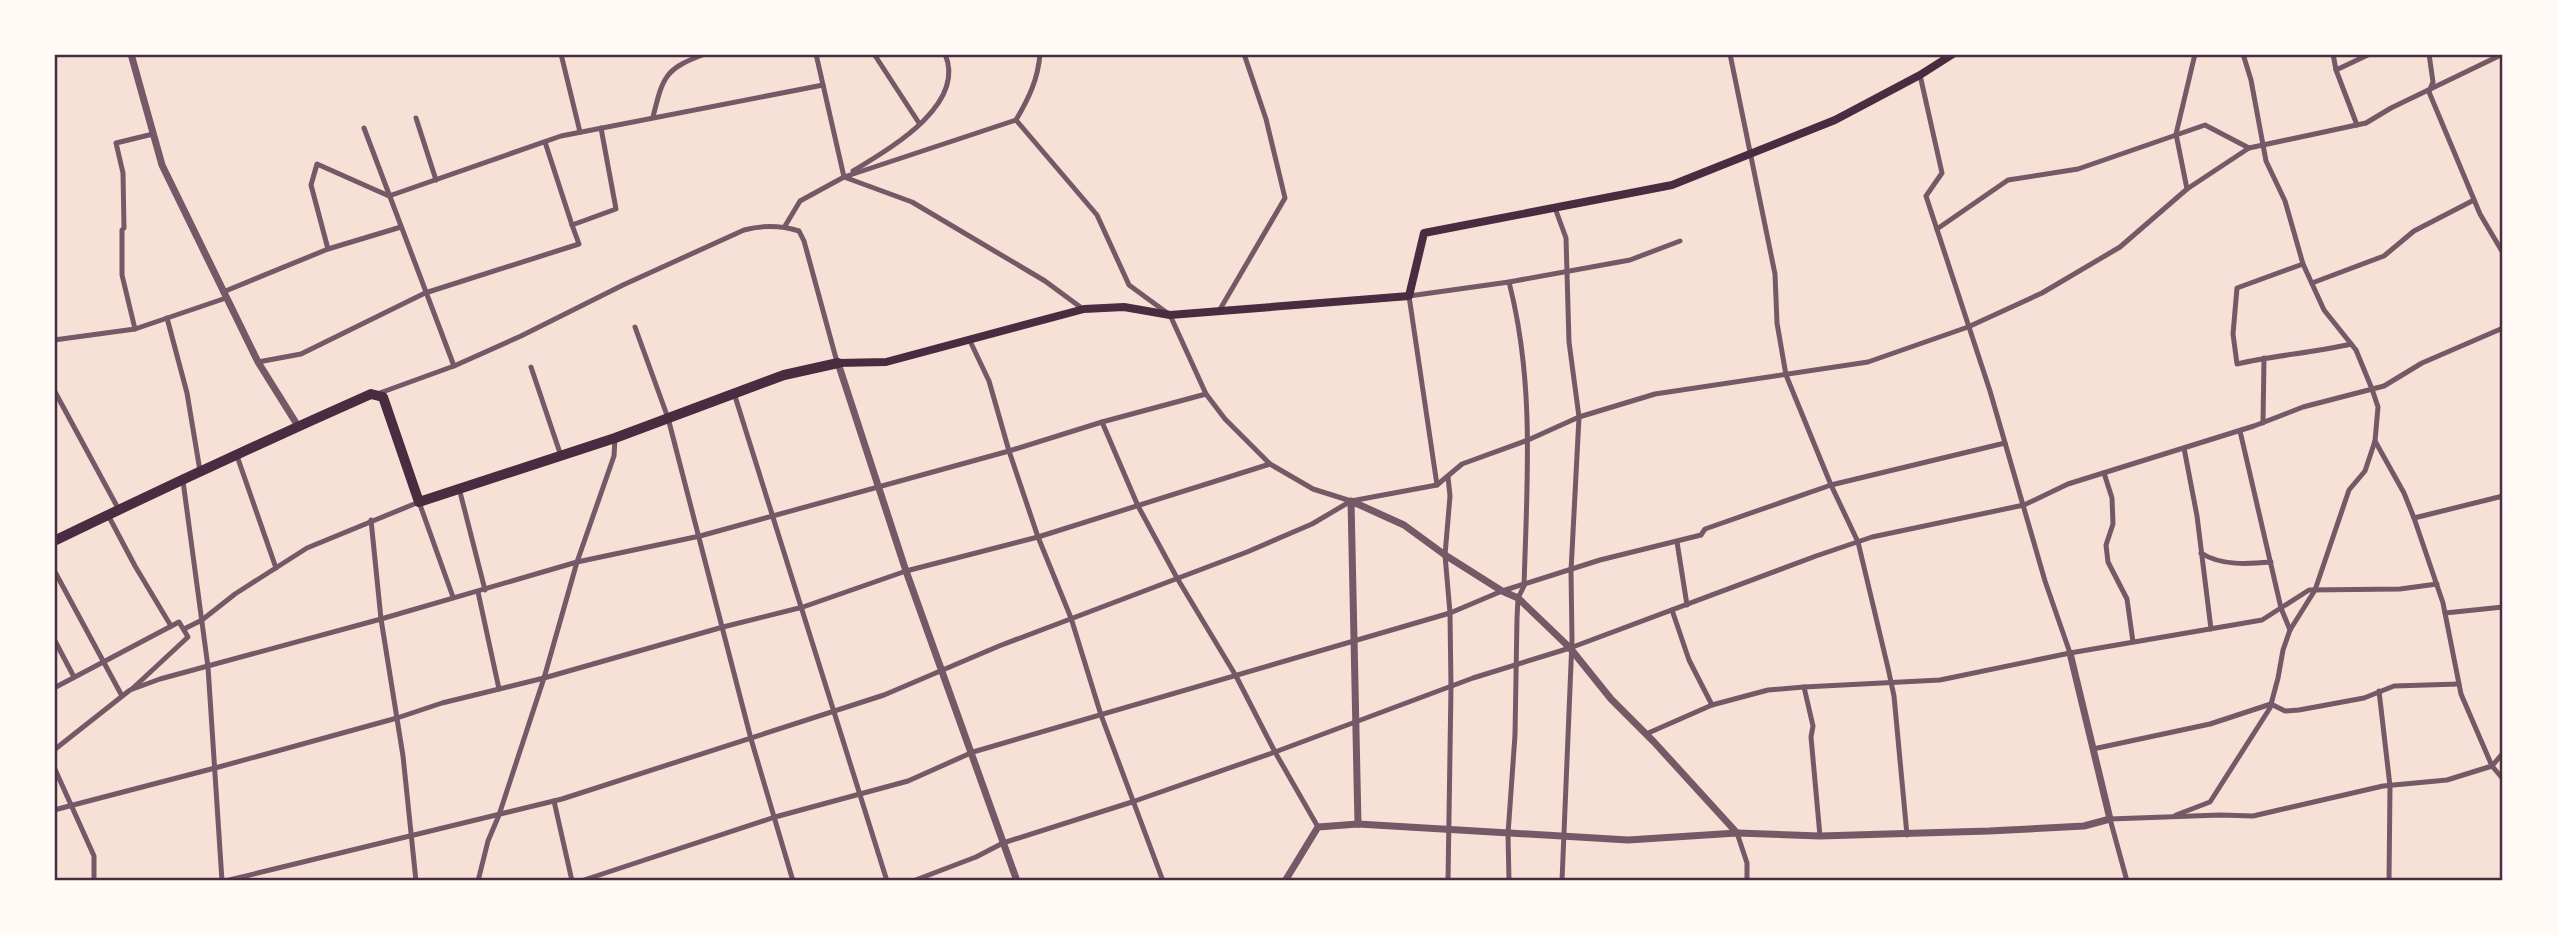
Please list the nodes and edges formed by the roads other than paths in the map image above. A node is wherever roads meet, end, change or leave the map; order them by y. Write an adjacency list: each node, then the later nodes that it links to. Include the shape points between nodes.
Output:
1 (131, 54): 29 (street)
2 (561, 54): 28 (street)
3 (705, 54): 21 (street, via 669,72)
4 (816, 54): 19 (street)
5 (874, 54): 24 (street)
6 (945, 54): 24 (street, via 946,94)
7 (1040, 54): 23 (street, via 1031,95)
8 (1244, 54): 56 (street, via 1285,198)
9 (1730, 54): 34 (street)
10 (1953, 54): 18 (main road)
11 (2195, 54): 30 (street)
12 (2243, 54): 32 (street)
13 (2333, 54): 17 (street)
14 (2370, 54): 17 (street)
15 (2429, 54): 20 (street, via 2433,82)
16 (2503, 54): 20 (street)
17 (2336, 70): 25 (street)
18 (1920, 75): 34 (main road, via 1835,120); 44 (street, via 1942,173 1926,195)
19 (823, 85): 21 (street); 35 (street)
20 (2429, 92): 25 (street); 39 (street)
21 (653, 117): 27 (street)
22 (416, 118): 36 (street)
23 (1016, 120): 35 (street); 57 (street, via 1097,215 1129,285)
24 (919, 123): 35 (street)
25 (2357, 125): 32 (street)
26 (364, 128): 38 (street)
27 (601, 128): 28 (street); 41 (street, via 616,209)
28 (580, 132): 31 (street)
29 (153, 134): 53 (street, via 162,165); 62 (street, via 116,144 123,173 122,275)
30 (2176, 134): 33 (street, via 2205,125); 37 (street); 44 (street, via 2078,169 2008,180)
31 (545, 142): 36 (street); 41 (street)
32 (2263, 145): 33 (street); 48 (street)
33 (2249, 148): 37 (street)
34 (1749, 152): 40 (main road, via 1672,185); 71 (street, via 1775,274)
35 (844, 177): 42 (street, via 800,201); 55 (street, via 912,202)
36 (436, 180): 38 (street)
37 (2187, 189): 60 (street, via 2120,247 2042,293)
38 (389, 196): 43 (street); 46 (street, via 317,164 311,185)
39 (2474, 201): 47 (street); 51 (street, via 2414,231 2384,256)
40 (1555, 208): 49 (street, via 1566,238); 54 (main road, via 1424,233)
41 (572, 225): 52 (street, via 579,244)
42 (785, 226): 68 (street, via 799,231 804,241); 69 (street, via 744,230)
43 (401, 227): 46 (street); 52 (street)
44 (1937, 229): 60 (street)
45 (1680, 241): 49 (street, via 1630,260)
46 (328, 249): 53 (street)
47 (2503, 253)
48 (2303, 264): 51 (street); 66 (street, via 2237,288 2233,334 2237,364)
49 (1566, 270): 50 (street); 77 (street, via 1569,342)
50 (1508, 282): 54 (street); 84 (street, via 1518,319)
51 (2312, 283): 65 (street, via 2323,310)
52 (425, 293): 67 (street, via 301,354); 69 (street)
53 (225, 295): 58 (street); 67 (street)
54 (1409, 296): 56 (main road); 96 (street)
55 (1084, 309): 57 (main road, via 1124,307); 64 (main road)
56 (1218, 311): 57 (main road)
57 (1170, 315): 76 (street)
58 (167, 318): 62 (street); 92 (street, via 187,393)
59 (635, 327): 78 (street)
60 (1968, 327): 71 (street, via 1868,362); 86 (street)
61 (2503, 328): 73 (street)
62 (135, 329): 63 (street)
63 (54, 340)
64 (970, 341): 68 (main road, via 887,362); 88 (street, via 989,380)
65 (2351, 344): 66 (street); 73 (street)
66 (2264, 358): 80 (street)
67 (258, 362): 81 (street)
68 (838, 363): 74 (highway); 98 (street)
69 (454, 366): 75 (street)
70 (531, 367): 90 (street)
71 (1786, 375): 77 (street, via 1655,394); 97 (street)
72 (54, 390): 105 (street)
73 (2372, 390): 80 (street); 85 (street, via 2378,407)
74 (734, 392): 78 (highway); 107 (street)
75 (377, 394): 81 (highway); 102 (highway, via 383,397)
76 (1206, 394): 79 (street); 91 (street)
77 (1580, 417): 84 (street); 122 (street)
78 (668, 418): 83 (highway); 110 (street)
79 (1102, 422): 88 (street); 104 (street)
80 (2263, 423): 82 (street)
81 (298, 426): 89 (highway)
82 (2240, 431): 87 (street); 118 (street)
83 (615, 438): 90 (highway); 117 (street, via 614,456)
84 (1528, 440): 94 (street, via 1462,464); 125 (street)
85 (2375, 441): 108 (street); 127 (street, via 2365,471 2349,490)
86 (2006, 443): 97 (street); 103 (street)
87 (2184, 448): 93 (street); 115 (street)
88 (1009, 451): 98 (street); 111 (street)
89 (236, 453): 92 (highway); 119 (street)
90 (561, 456): 99 (highway)
91 (1270, 464): 101 (street, via 1313,489); 104 (street)
92 (200, 471): 95 (highway)
93 (2104, 473): 103 (street); 149 (street, via 2112,498 2108,562 2127,599)
94 (1448, 477): 96 (street); 116 (street)
95 (183, 481): 105 (highway); 141 (street)
96 (1437, 485): 101 (street)
97 (1831, 485): 113 (street); 114 (street)
98 (877, 486): 107 (street); 121 (street)
99 (459, 488): 102 (highway); 126 (street)
100 (2503, 496): 108 (street)
101 (1351, 501): 116 (street, via 1404,525); 123 (street, via 1283,537); 148 (street)
102 (419, 502): 109 (street); 130 (street)
103 (2024, 505): 114 (street); 151 (street)
104 (1138, 506): 111 (street); 123 (street)
105 (119, 510): 106 (highway)
106 (108, 515): 112 (highway); 142 (street)
107 (774, 515): 110 (street); 133 (street)
108 (2414, 518): 124 (street)
109 (371, 520): 119 (street, via 307,548); 140 (street)
110 (700, 536): 117 (street); 143 (street)
111 (1038, 537): 121 (street); 139 (street)
112 (54, 541)
113 (1677, 542): 122 (street); 132 (street)
114 (1858, 542): 132 (street); 159 (street)
115 (2201, 553): 118 (street, via 2211,560); 144 (street)
116 (1445, 555): 128 (street); 137 (street)
117 (577, 562): 126 (street); 158 (street)
118 (2271, 562): 135 (street)
119 (276, 568): 141 (street)
120 (54, 570): 152 (street)
121 (906, 571): 133 (street); 155 (street)
122 (1571, 571): 125 (street); 150 (street)
123 (1177, 578): 139 (street); 156 (street)
124 (2437, 584): 127 (street); 138 (street)
125 (1524, 586): 128 (street); 131 (street)
126 (485, 590): 129 (street)
127 (2315, 590): 135 (street); 146 (street)
128 (1503, 591): 131 (street); 137 (street)
129 (478, 592): 130 (street); 164 (street)
130 (453, 597): 140 (street)
131 (1518, 598): 150 (street); 153 (street)
132 (1686, 605): 136 (street)
133 (803, 607): 143 (street); 170 (street)
134 (2503, 607): 138 (street)
135 (2281, 608): 144 (street, via 2262,620); 146 (street)
136 (1672, 610): 150 (street); 169 (street, via 1689,660)
137 (1450, 613): 148 (street); 161 (street)
138 (2445, 613): 160 (street)
139 (1071, 618): 155 (street); 171 (street)
140 (381, 619): 154 (street); 172 (street)
141 (202, 621): 145 (street); 154 (street)
142 (171, 626): 145 (street, via 178,622); 152 (street)
143 (723, 626): 158 (street); 175 (street)
144 (2211, 628): 149 (street)
145 (184, 629): 165 (street, via 188,637)
146 (2290, 630): 168 (street)
147 (54, 639): 157 (street)
148 (1353, 640): 156 (street); 173 (street)
149 (2133, 642): 151 (street)
150 (1570, 648): 153 (street); 174 (street); 203 (street)
151 (2070, 653): 159 (street, via 1940,680); 176 (street)
152 (103, 662): 157 (street); 167 (street)
153 (1516, 664): 161 (street); 199 (street)
154 (208, 667): 165 (street, via 160,678); 183 (street)
155 (941, 672): 170 (street); 178 (street)
156 (1236, 676): 171 (street); 179 (street)
157 (75, 677): 163 (street)
158 (544, 678): 164 (street); 191 (street)
159 (1891, 683): 162 (street); 200 (street)
160 (2459, 684): 166 (street, via 2394,686); 182 (street)
161 (1451, 687): 173 (street); 197 (street)
162 (1804, 687): 169 (street, via 1768,690); 202 (street, via 1813,726)
163 (54, 688)
164 (499, 689): 172 (street)
165 (130, 691): 167 (street)
166 (2379, 691): 168 (street, via 2299,710 2285,711); 185 (street)
167 (122, 696): 177 (street)
168 (2271, 704): 176 (street, via 2210,724); 193 (street, via 2210,802)
169 (1712, 705): 174 (street)
170 (834, 710): 175 (street); 186 (street)
171 (1101, 715): 178 (street); 188 (street)
172 (397, 718): 183 (street); 201 (street)
173 (1356, 722): 179 (street); 195 (street)
174 (1646, 734): 198 (street)
175 (751, 739): 187 (street); 192 (street)
176 (2093, 749): 194 (street)
177 (54, 750)
178 (973, 752): 186 (street, via 908,781); 204 (street)
179 (1275, 752): 188 (street); 196 (street)
180 (2503, 753): 182 (street)
181 (54, 766): 189 (street)
182 (2492, 766): 184 (street); 185 (street, via 2446,780)
183 (215, 768): 189 (street); 206 (street)
184 (2503, 779)
185 (2390, 786): 193 (street, via 2253,816); 222 (street)
186 (860, 793): 192 (street); 212 (street)
187 (554, 801): 191 (street); 209 (street)
188 (1132, 802): 204 (street); 215 (street)
189 (72, 805): 190 (street); 205 (street, via 94,856)
190 (54, 810)
191 (499, 815): 201 (street); 208 (street)
192 (775, 817): 210 (street); 211 (street)
193 (2174, 817): 194 (street)
194 (2110, 819): 200 (street, via 2084,826); 221 (street)
195 (1358, 824): 196 (street); 197 (street)
196 (1318, 828): 216 (street)
197 (1449, 831): 199 (street); 217 (street)
198 (1737, 833): 202 (street); 203 (street, via 1628,840); 220 (street, via 1747,863)
199 (1508, 834): 203 (street); 218 (street)
200 (1907, 835): 202 (street)
201 (412, 836): 206 (street); 207 (street)
202 (1820, 836)
203 (1563, 838): 219 (street)
204 (1003, 843): 213 (street); 214 (street)
205 (94, 881)
206 (223, 881)
207 (416, 881)
208 (478, 881)
209 (572, 881)
210 (581, 881)
211 (793, 881)
212 (887, 881)
213 (914, 881)
214 (1017, 881)
215 (1163, 881)
216 (1285, 881)
217 (1448, 881)
218 (1509, 881)
219 (1562, 881)
220 (1747, 881)
221 (2127, 881)
222 (2389, 881)

